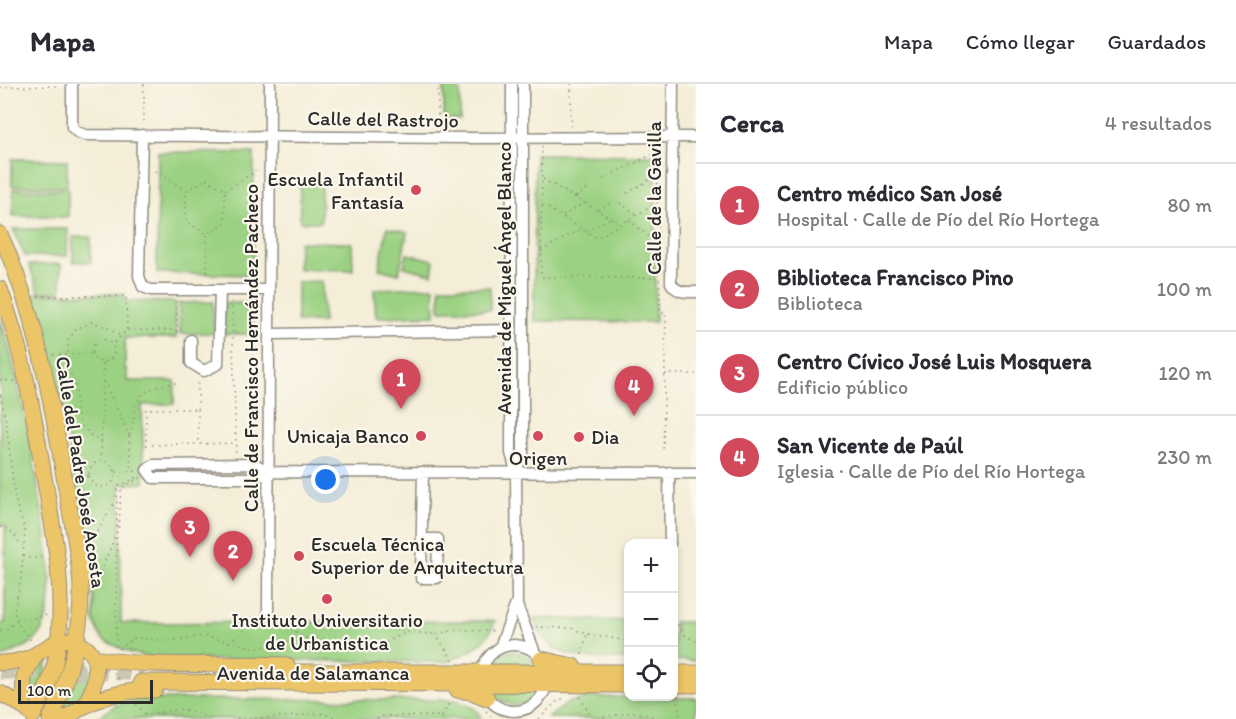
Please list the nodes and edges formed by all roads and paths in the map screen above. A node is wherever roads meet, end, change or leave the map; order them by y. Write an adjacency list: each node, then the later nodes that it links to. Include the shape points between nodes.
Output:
1 (72, 84): 12 (street, Calle del Rastrojo, via 72,127 77,132)
2 (144, 84): 11 (path)
3 (270, 84): 13 (street, Calle de Francisco Hernández Pacheco)
4 (438, 84): 18 (path)
5 (512, 84): 19 (street, Avenida de Miguel Ángel Blanco)
6 (523, 84): 19 (street, Avenida de Miguel Ángel Blanco)
7 (572, 84): 15 (path)
8 (673, 84): 16 (street, Calle de la Gavilla)
9 (57, 86): 10 (path)
10 (0, 87)
11 (144, 121)
12 (142, 135): 13 (street, Calle del Rastrojo); 52 (street, via 139,276 143,287)
13 (270, 135): 18 (street, Calle del Rastrojo); 53 (street, Calle de Francisco Hernández Pacheco)
14 (542, 136): 15 (street, Calle del Rastrojo); 19 (street, Calle del Rastrojo); 25 (path)
15 (571, 137): 16 (street, Calle del Rastrojo)
16 (673, 137): 17 (street, Calle del Rastrojo); 21 (street, Calle de la Gavilla)
17 (696, 137)
18 (438, 138): 19 (street, Calle del Rastrojo)
19 (517, 138): 60 (street, Avenida de Miguel Ángel Blanco); 86 (street, Avenida de Miguel Ángel Blanco, via 523,453)
20 (657, 152): 21 (path); 24 (path); 26 (path)
21 (673, 154): 54 (street, Calle de la Gavilla, via 671,283 682,292)
22 (155, 171): 29 (path)
23 (256, 171): 28 (path)
24 (658, 175): 30 (path); 34 (path)
25 (542, 178): 31 (path); 36 (path)
26 (603, 179)
27 (589, 188): 31 (path)
28 (225, 190): 29 (path, via 206,179); 46 (path, via 225,223)
29 (186, 191): 46 (path, via 186,222)
30 (627, 193)
31 (575, 197): 32 (path)
32 (584, 202): 37 (path); 39 (path)
33 (613, 202): 37 (path)
34 (658, 202): 38 (path); 47 (path)
35 (620, 203): 38 (path)
36 (542, 204): 39 (path); 48 (path)
37 (598, 210): 40 (path)
38 (637, 214): 41 (path)
39 (562, 217): 43 (path)
40 (611, 218): 42 (path); 44 (path)
41 (629, 219): 42 (path); 47 (path)
42 (621, 224): 44 (path, via 597,238)
43 (582, 229): 44 (path); 48 (path)
44 (586, 231)
45 (0, 234): 120 (highway, Calle del Padre José Acosta, via 28,308 52,402 81,586)
46 (207, 234): 49 (path)
47 (658, 244): 50 (path)
48 (541, 251): 50 (path, via 541,277)
49 (207, 277)
50 (658, 278): 70 (path, via 660,313 666,313)
51 (0, 289): 118 (highway, Calle del Padre José Acosta, via 31,402 55,540 60,579)
52 (220, 290): 53 (street); 64 (street, via 218,364 204,372 191,363)
53 (269, 290): 88 (street, Calle de Francisco Hernández Pacheco)
54 (696, 292)
55 (31, 296): 58 (path, via 126,296)
56 (176, 297): 59 (path)
57 (232, 297): 81 (path)
58 (127, 330): 59 (path); 62 (path)
59 (177, 330): 63 (path)
60 (512, 330): 61 (street); 86 (street, Avenida de Miguel Ángel Blanco, via 511,453)
61 (275, 334)
62 (120, 336): 65 (path); 68 (path, via 92,322 76,329 68,341)
63 (177, 336)
64 (191, 340)
65 (112, 345): 66 (path, via 106,340 98,341); 69 (path, via 111,360)
66 (91, 354): 68 (path); 69 (path)
67 (47, 355): 68 (path)
68 (66, 355): 80 (path, via 76,387 80,423)
69 (103, 363): 72 (path)
70 (665, 374): 71 (path); 84 (path)
71 (696, 374)
72 (103, 379): 79 (path); 80 (path)
73 (0, 380): 74 (path)
74 (20, 381)
75 (177, 383): 79 (path, via 147,391 135,405)
76 (198, 383): 78 (path)
77 (0, 395): 100 (path, via 15,499 26,531)
78 (198, 409): 82 (path); 82 (path, via 146,409 146,445)
79 (129, 435): 87 (path, via 132,471)
80 (102, 441): 85 (path)
81 (236, 443): 82 (path); 83 (path)
82 (198, 444)
83 (236, 452)
84 (663, 453)
85 (101, 461): 87 (path, via 112,465); 94 (path, via 94,465)
86 (516, 471): 89 (street); 90 (street); 105 (street, Avenida de Miguel Ángel Blanco)
87 (115, 472): 94 (path, via 112,483 104,487 97,486)
88 (269, 472): 89 (street); 92 (street, via 255,464 153,465); 106 (street, Calle de Francisco Hernández Pacheco)
89 (423, 472): 98 (street)
90 (669, 472): 91 (street); 99 (street)
91 (696, 472)
92 (145, 475): 95 (path, via 117,487); 97 (path, via 121,488)
93 (72, 476): 94 (path)
94 (90, 476)
95 (117, 499): 97 (path); 102 (path)
96 (0, 527): 100 (path, via 12,531)
97 (116, 531): 104 (path, via 94,588); 122 (path, via 116,651 134,638 168,641 204,636)
98 (422, 539)
99 (670, 539)
100 (22, 547): 101 (path)
101 (22, 555): 103 (path); 109 (path, via 14,611)
102 (83, 555)
103 (49, 558)
104 (88, 591)
105 (517, 605): 123 (street, Avenida de Miguel Ángel Blanco); 129 (street, Avenida de Miguel Ángel Blanco)
106 (268, 612): 108 (path); 122 (path)
107 (51, 615): 109 (path)
108 (282, 620): 114 (path, via 382,627); 117 (path)
109 (17, 621): 111 (path); 124 (path)
110 (678, 625): 121 (path)
111 (0, 630)
112 (532, 630): 116 (path, via 571,628)
113 (497, 631): 115 (path)
114 (407, 633): 115 (path); 117 (path, via 368,650 327,639)
115 (435, 634): 128 (path)
116 (587, 634): 119 (path); 126 (path)
117 (304, 638): 122 (path, via 256,648)
118 (58, 640): 120 (highway); 124 (highway); 148 (highway, Calle del Padre José Acosta, via 51,677)
119 (624, 640)
120 (76, 641): 125 (highway); 150 (highway, Calle del Padre José Acosta)
121 (696, 641)
122 (229, 642)
123 (500, 647): 129 (street, via 514,645); 135 (street, Avenida de Miguel Ángel Blanco, via 486,659)
124 (35, 649): 127 (highway, via 27,658); 148 (highway, via 24,676)
125 (102, 659): 134 (highway, via 156,664 306,666); 141 (path); 145 (highway)
126 (580, 661)
127 (0, 663)
128 (455, 663)
129 (542, 666): 130 (highway, Avenida de Salamanca); 135 (highway, Avenida de Salamanca); 137 (highway, Avenida de Salamanca); 146 (street, via 542,697)
130 (624, 672)
131 (678, 673): 132 (highway)
132 (696, 673)
133 (142, 677): 134 (highway, Avenida de Salamanca)
134 (334, 678): 135 (highway, Avenida de Salamanca); 136 (highway, Avenida de Salamanca); 141 (highway, via 315,689)
135 (481, 678): 136 (highway, Avenida de Salamanca); 147 (street)
136 (443, 684): 147 (highway, via 472,692)
137 (624, 684)
138 (696, 685): 139 (highway)
139 (678, 690)
140 (0, 693): 148 (highway)
141 (129, 695): 145 (highway, via 119,692); 152 (path, via 145,714 183,709)
142 (580, 697): 158 (path)
143 (452, 699): 149 (path)
144 (678, 701): 160 (path)
145 (82, 707): 151 (highway)
146 (531, 707): 147 (street, via 517,712); 157 (street)
147 (493, 712)
148 (32, 714)
149 (441, 716): 155 (path); 156 (path)
150 (50, 719)
151 (60, 719)
152 (212, 719)
153 (237, 719): 154 (path, via 319,713)
154 (342, 719)
155 (377, 719)
156 (444, 719)
157 (528, 719)
158 (592, 719): 159 (path, via 635,712)
159 (667, 719): 160 (path)
160 (680, 719)

